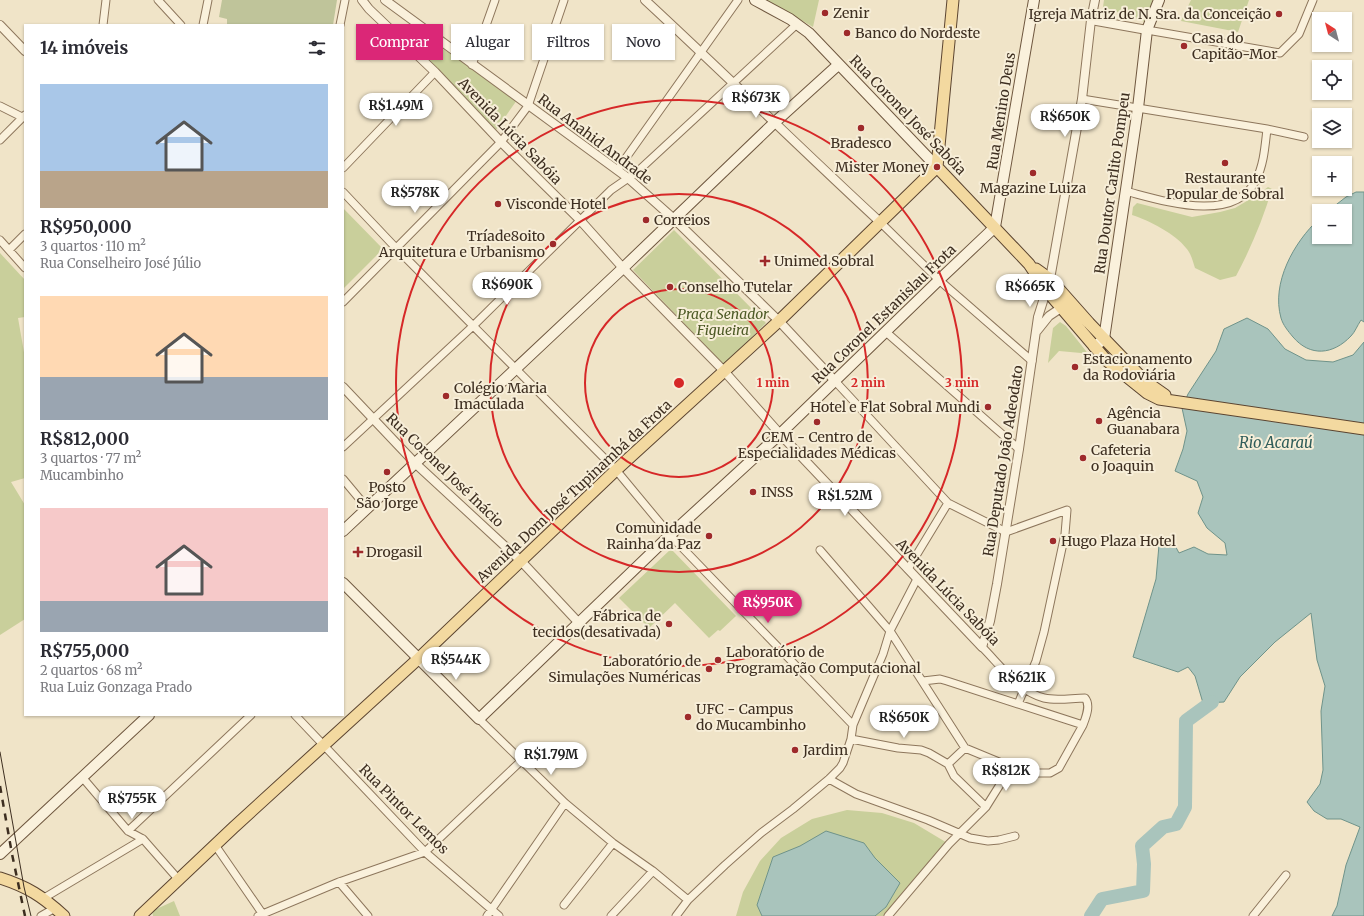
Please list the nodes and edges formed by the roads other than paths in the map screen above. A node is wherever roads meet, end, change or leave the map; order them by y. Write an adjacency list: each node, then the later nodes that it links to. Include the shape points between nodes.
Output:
1 (106, 0): 20 (street)
2 (158, 0): 21 (street)
3 (208, 0): 22 (street)
4 (345, 0): 23 (street)
5 (362, 0): 18 (street, Avenida Lúcia Sabóia)
6 (372, 0): 18 (street)
7 (385, 0): 29 (street, Rua Anahid Andrade)
8 (495, 0): 29 (street)
9 (564, 0): 35 (street)
10 (645, 0): 28 (street)
11 (738, 0): 28 (street)
12 (754, 0): 24 (main road, Rua Coronel José Sabóia)
13 (954, 0): 44 (main road)
14 (1034, 0): 52 (main road, Rua Menino Deus)
15 (1095, 0): 19 (street, Rua Deputado João Adeodato)
16 (1159, 0): 26 (main road, Rua Doutor Carlito Pompeu)
17 (1313, 0): 26 (street, via 1299,34 1280,53)
18 (369, 9): 31 (street, Avenida Lúcia Sabóia)
19 (1091, 20): 26 (street); 33 (street, Rua Deputado João Adeodato)
20 (102, 24)
21 (180, 24)
22 (203, 24)
23 (340, 24)
24 (798, 24): 30 (main road, Rua Coronel José Sabóia); 32 (street)
25 (0, 25): 27 (street)
26 (1147, 30): 36 (main road, Rua Doutor Carlito Pompeu)
27 (24, 49)
28 (701, 52): 32 (street); 45 (street)
29 (472, 65): 35 (street, Rua Anahid Andrade)
30 (838, 65): 38 (main road); 44 (main road, Rua Coronel José Sabóia)
31 (435, 72): 42 (street, Avenida Lúcia Sabóia); 43 (street)
32 (733, 82): 38 (street); 46 (street)
33 (1082, 99): 36 (street); 60 (street, Rua Deputado João Adeodato)
34 (0, 106): 37 (street)
35 (528, 106): 42 (street); 45 (street, Rua Anahid Andrade)
36 (1138, 108): 39 (street); 47 (main road, Rua Doutor Carlito Pompeu)
37 (24, 116): 41 (street)
38 (774, 123): 49 (main road); 51 (street)
39 (1268, 129): 40 (street); 47 (street, via 1256,181 1236,199 1196,207)
40 (1304, 137)
41 (0, 140)
42 (501, 142): 50 (street, Avenida Lúcia Sabóia); 55 (street)
43 (344, 167)
44 (937, 167): 51 (main road, Avenida Dom José Tupinambá da Frota); 52 (main road, Rua Coronel José Sabóia)
45 (618, 170): 46 (street, Rua Anahid Andrade)
46 (628, 178): 49 (street, Rua Anahid Andrade); 50 (street)
47 (1125, 191): 69 (main road, Rua Doutor Carlito Pompeu)
48 (344, 193): 55 (street)
49 (674, 219): 59 (main road); 65 (street, Rua Anahid Andrade)
50 (580, 220): 59 (street, Avenida Lúcia Sabóia); 66 (street)
51 (880, 222): 61 (street); 65 (main road, Avenida Dom José Tupinambá da Frota)
52 (995, 227): 57 (main road, Rua Coronel José Sabóia); 61 (main road, Rua Coronel Estanislau Frota)
53 (24, 235): 56 (street)
54 (0, 240): 56 (street)
55 (396, 248): 63 (street); 66 (street)
56 (9, 250): 58 (street)
57 (1029, 264): 60 (main road); 62 (main road)
58 (24, 267)
59 (623, 268): 72 (main road); 73 (street, Avenida Lúcia Sabóia)
60 (1050, 279): 62 (street, Rua Deputado João Adeodato); 69 (main road)
61 (939, 280): 67 (main road, Rua Coronel Estanislau Frota); 71 (street)
62 (1047, 291): 64 (main road); 68 (street, Rua Deputado João Adeodato, via 1040,308)
63 (344, 301)
64 (1061, 308): 68 (street, via 1048,316); 70 (main road)
65 (778, 321): 73 (main road, Avenida Dom José Tupinambá da Frota); 74 (street, Rua Anahid Andrade)
66 (473, 326): 72 (street); 77 (street)
67 (886, 332): 74 (main road, Rua Coronel Estanislau Frota); 81 (street)
68 (1036, 332): 71 (street, Rua Deputado João Adeodato)
69 (1104, 339): 70 (main road); 76 (main road, via 1145,381)
70 (1094, 347): 76 (main road, via 1108,362 1147,393)
71 (1032, 361): 81 (street, Rua Deputado João Adeodato)
72 (516, 369): 82 (main road); 83 (street)
73 (724, 371): 79 (street, Avenida Lúcia Sabóia); 83 (main road, Avenida Dom José Tupinambá da Frota)
74 (835, 382): 79 (main road, Rua Coronel Estanislau Frota); 85 (street, Rua Anahid Andrade)
75 (344, 388): 77 (street, Rua Coronel José Inácio)
76 (1174, 401): 78 (main road)
77 (374, 419): 80 (street); 82 (street, Rua Coronel José Inácio)
78 (1364, 429)
79 (780, 434): 89 (main road, Rua Coronel Estanislau Frota); 92 (street, Avenida Lúcia Sabóia)
80 (344, 446)
81 (1019, 450): 88 (street, Rua Deputado João Adeodato)
82 (416, 464): 86 (main road); 91 (street, Rua Coronel José Inácio)
83 (616, 470): 89 (street); 91 (main road, Avenida Dom José Tupinambá da Frota)
84 (344, 480): 86 (street)
85 (948, 503): 88 (street, Rua Anahid Andrade); 92 (street)
86 (368, 509): 87 (main road)
87 (344, 530)
88 (1006, 532): 97 (street, Rua Deputado João Adeodato, via 992,614); 100 (street, via 1067,510 1065,534 1044,632)
89 (670, 535): 95 (main road, Rua Coronel Estanislau Frota); 106 (street)
90 (820, 550): 96 (street)
91 (521, 561): 95 (street, Rua Coronel José Inácio); 98 (main road, Avenida Dom José Tupinambá da Frota)
92 (908, 569): 93 (street, Avenida Lúcia Sabóia)
93 (917, 579): 96 (street); 97 (street, Avenida Lúcia Sabóia)
94 (344, 584): 98 (main road)
95 (578, 622): 105 (main road, Rua Coronel Estanislau Frota)
96 (890, 631): 99 (street); 106 (street)
97 (982, 647): 100 (street, Avenida Lúcia Sabóia)
98 (418, 659): 105 (main road); 109 (main road, Avenida Dom José Tupinambá da Frota)
99 (923, 681): 101 (street, via 940,679); 110 (street)
100 (1024, 690): 101 (street); 107 (street, Avenida Lúcia Sabóia, via 1046,699 1085,698 1088,703)
101 (1018, 704): 107 (street)
102 (148, 716): 114 (main road)
103 (250, 716): 118 (street)
104 (296, 716): 109 (street, Rua Pintor Lemos)
105 (479, 719): 111 (street)
106 (853, 725): 108 (street)
107 (1082, 725): 113 (street, via 1055,771 1038,774)
108 (851, 739): 112 (street, via 921,750); 115 (street, via 843,763)
109 (323, 745): 123 (main road, Avenida Dom José Tupinambá da Frota); 124 (street, Rua Pintor Lemos)
110 (965, 748): 112 (street); 113 (street)
111 (521, 761): 116 (street); 124 (street)
112 (948, 764): 117 (street, via 954,776)
113 (1011, 767): 117 (street)
114 (82, 777): 118 (street); 125 (main road)
115 (829, 779): 119 (street, via 856,794); 132 (street, via 761,833)
116 (565, 803): 122 (street); 135 (street)
117 (986, 807): 119 (street)
118 (128, 831): 121 (street)
119 (960, 833): 120 (street, via 970,838 988,841); 145 (street)
120 (1015, 836)
121 (143, 840): 129 (street); 131 (street)
122 (613, 844): 126 (street); 133 (street)
123 (215, 845): 129 (main road, Avenida Dom José Tupinambá da Frota); 136 (street)
124 (425, 852): 130 (street); 135 (street, Rua Pintor Lemos)
125 (0, 854)
126 (653, 871): 132 (street); 143 (street)
127 (1286, 875): 146 (street)
128 (0, 878): 131 (main road)
129 (179, 880): 139 (main road, Avenida Dom José Tupinambá da Frota)
130 (339, 882): 136 (street); 140 (street)
131 (44, 898): 134 (main road)
132 (688, 900): 144 (street)
133 (564, 905)
134 (55, 908): 137 (street); 138 (main road)
135 (492, 909): 141 (street); 142 (street, Rua Pintor Lemos)
136 (261, 915)
137 (41, 916)
138 (64, 916)
139 (140, 916)
140 (368, 916)
141 (487, 916)
142 (499, 916)
143 (611, 916)
144 (676, 916)
145 (888, 916)
146 (1253, 916)

